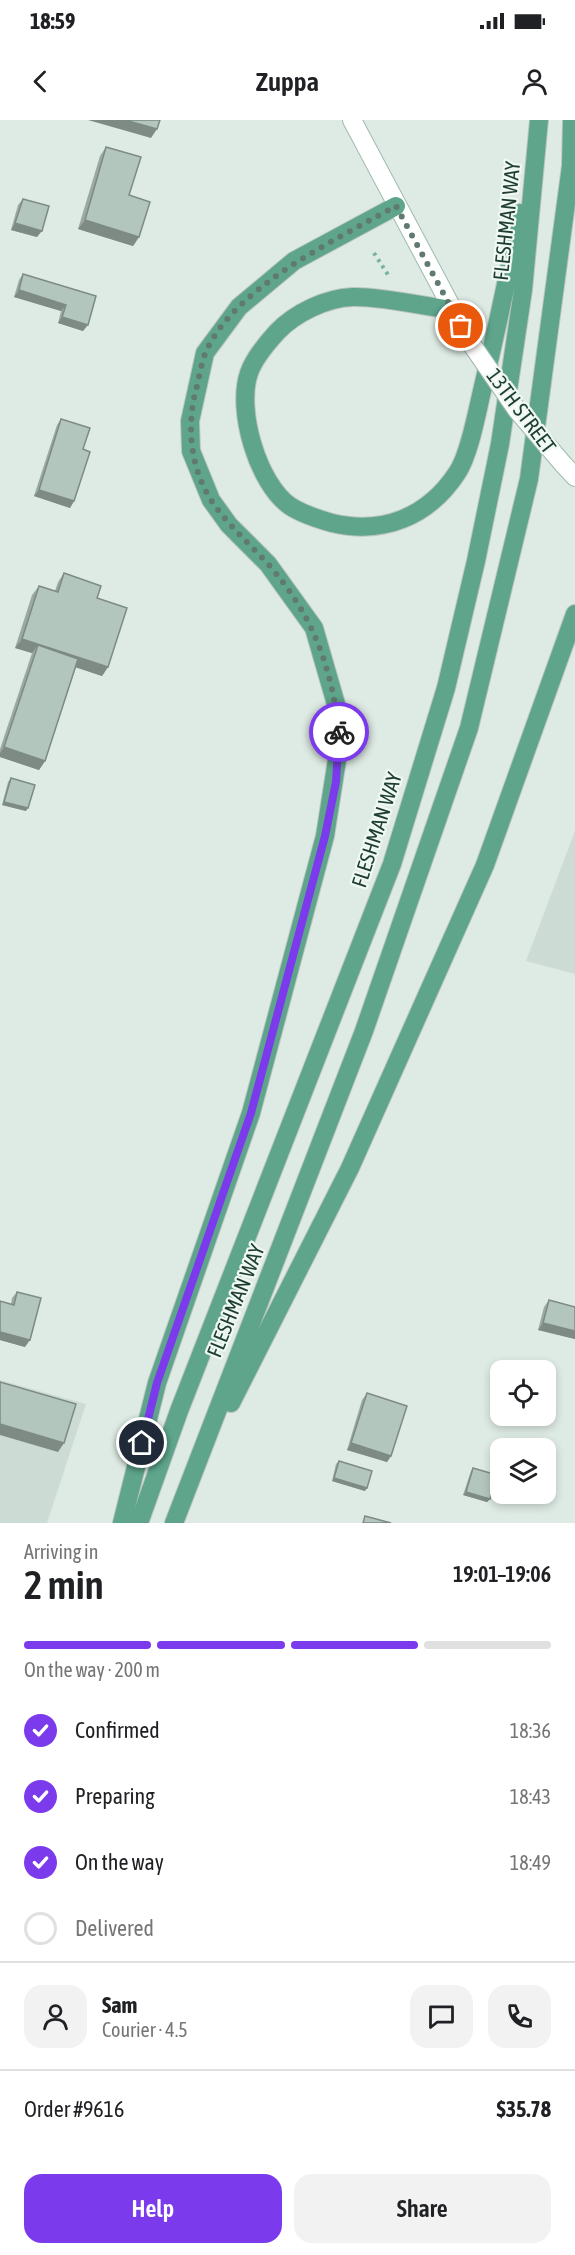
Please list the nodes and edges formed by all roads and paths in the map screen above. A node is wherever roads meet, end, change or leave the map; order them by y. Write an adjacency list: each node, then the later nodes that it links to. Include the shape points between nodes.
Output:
1 (352, 120): 4 (main road, 13TH STREET)
2 (539, 120): 7 (main road, via 503,303 476,419 459,472 433,503 404,521 371,528 316,518 289,506 257,460 248,429 248,374 263,346 288,320 328,301 354,297); 14 (main road, FLESHMAN WAY, via 523,290 500,444 446,688 392,864)
3 (572, 120): 12 (main road, FLESHMAN WAY, via 571,166 528,479 469,728 364,1031)
4 (396, 206): 7 (main road, 13TH STREET); 13 (main road, via 294,261 239,307 205,353 189,421 191,451 211,501 268,564 314,628 336,704 340,741 325,836 251,1113 157,1383)
5 (374, 253): 6 (path)
6 (394, 284)
7 (452, 310): 8 (main road, 13TH STREET, bridge, via 517,410)
8 (571, 468)
9 (575, 614): 11 (main road)
10 (575, 644): 11 (main road)
11 (537, 722): 12 (main road, via 485,865 350,1168)
12 (182, 1498): 15 (main road, FLESHMAN WAY)
13 (122, 1523)
14 (139, 1523)
15 (174, 1523)

